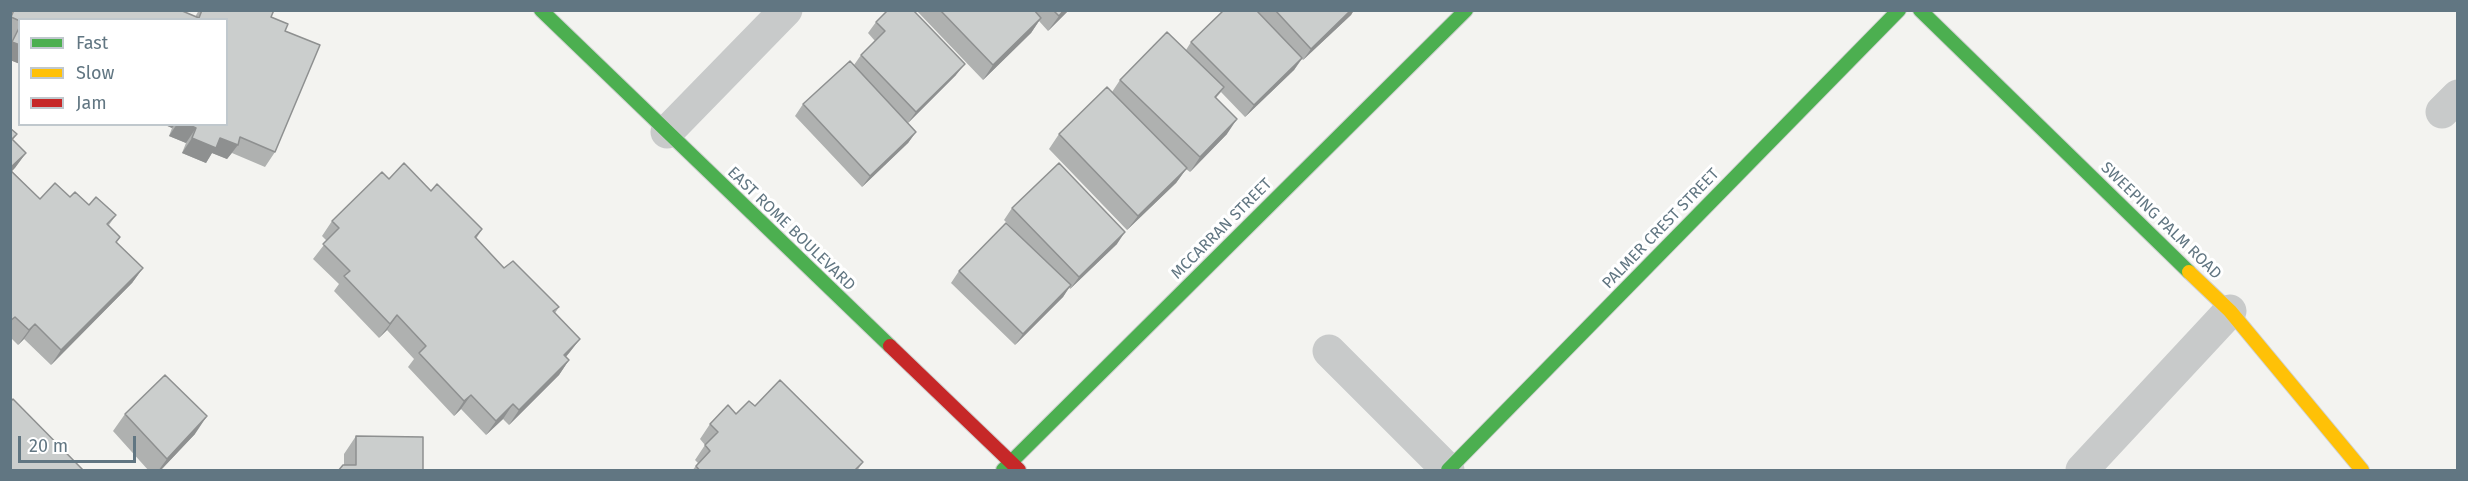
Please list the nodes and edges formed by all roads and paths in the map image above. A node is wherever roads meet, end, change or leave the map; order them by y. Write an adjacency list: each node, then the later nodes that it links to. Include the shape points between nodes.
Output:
1 (541, 10): 6 (street, EAST ROME BOULEVARD)
2 (786, 10): 6 (street)
3 (1466, 10): 9 (street, MCCARRAN STREET)
4 (1899, 10): 10 (street, PALMER CREST STREET)
5 (1920, 10): 7 (street, SWEEPING PALM ROAD)
6 (668, 132): 9 (street, EAST ROME BOULEVARD)
7 (2230, 311): 11 (street); 12 (street, SWEEPING PALM ROAD)
8 (1329, 351): 10 (street)
9 (1011, 468)
10 (1448, 470)
11 (2082, 471)
12 (2362, 471)

